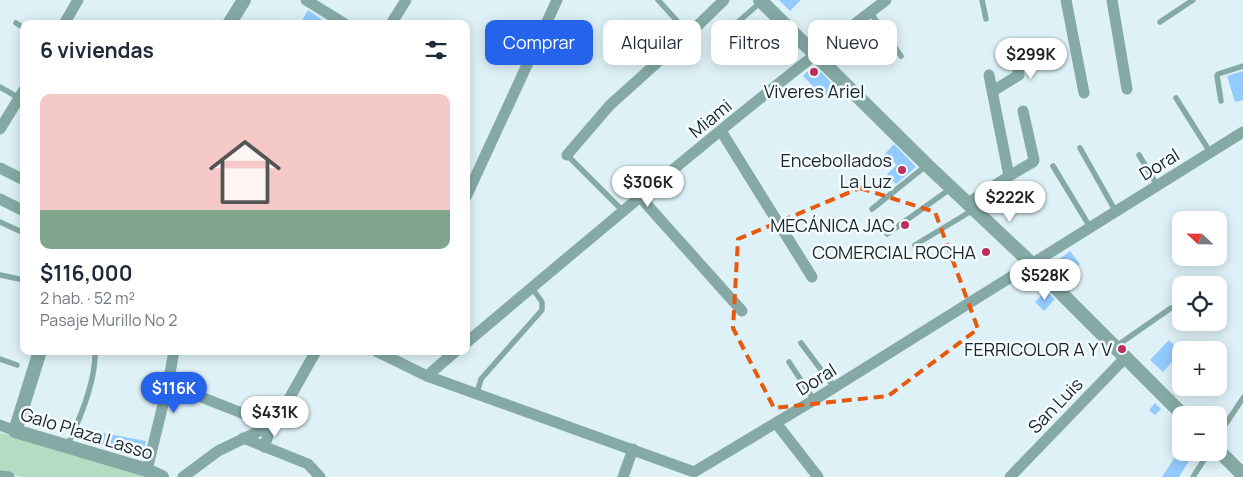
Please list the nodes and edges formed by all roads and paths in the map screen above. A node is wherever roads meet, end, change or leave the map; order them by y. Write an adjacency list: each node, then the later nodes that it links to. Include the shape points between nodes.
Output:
1 (78, 0): 16 (street)
2 (244, 0): 17 (street)
3 (306, 0): 18 (street)
4 (406, 0): 19 (street)
5 (557, 0): 57 (street)
6 (658, 0): 20 (lane)
7 (724, 0): 23 (street)
8 (886, 0): 14 (street, Miami)
9 (982, 0): 15 (lane)
10 (1066, 0): 38 (street)
11 (1112, 0): 36 (street)
12 (1192, 0): 24 (lane)
13 (761, 1): 21 (lane); 27 (street)
14 (870, 12): 22 (street, Miami); 29 (lane)
15 (986, 19)
16 (66, 20)
17 (232, 20)
18 (338, 20)
19 (395, 20)
20 (676, 20)
21 (740, 20)
22 (860, 20)
23 (701, 22)
24 (1160, 22)
25 (16, 24): 26 (lane)
26 (20, 26)
27 (808, 47)
28 (1014, 47): 37 (street, via 1018,75)
29 (901, 56)
30 (808, 60): 45 (street, Miami)
31 (655, 65): 49 (street, via 610,105)
32 (826, 65): 51 (street)
33 (1243, 66): 42 (lane, via 1218,74)
34 (989, 75): 37 (street)
35 (0, 87): 39 (lane)
36 (1127, 89)
37 (992, 91): 54 (street)
38 (1084, 93)
39 (20, 94)
40 (20, 96): 44 (street)
41 (1176, 98): 48 (lane)
42 (1221, 101)
43 (1023, 111): 54 (street, via 1034,160)
44 (0, 129)
45 (721, 131): 59 (street, Miami); 73 (street)
46 (1243, 132): 48 (street, Doral)
47 (1080, 148): 65 (lane)
48 (1210, 152): 56 (street, Doral)
49 (567, 154): 64 (lane)
50 (1139, 155): 56 (lane)
51 (928, 165): 58 (street); 63 (lane)
52 (1053, 166): 67 (lane)
53 (0, 168): 55 (street)
54 (1010, 176): 61 (street)
55 (20, 178)
56 (1157, 186): 65 (street, Doral)
57 (470, 188)
58 (952, 188): 61 (street); 69 (lane)
59 (640, 197): 64 (street, Miami); 77 (street)
60 (0, 199): 62 (street)
61 (971, 206): 70 (lane); 71 (street)
62 (20, 209)
63 (872, 209)
64 (623, 211): 75 (street, Miami)
65 (1116, 212): 67 (street, Doral)
66 (0, 222): 68 (lane)
67 (1090, 227): 71 (street, Doral)
68 (20, 231)
69 (887, 234)
70 (915, 246)
71 (1032, 264): 80 (street); 93 (street, Doral)
72 (0, 275): 74 (lane)
73 (812, 277)
74 (20, 279)
75 (532, 288): 78 (street, Miami); 94 (lane, via 542,302 542,310 481,379)
76 (1171, 308): 80 (lane)
77 (742, 311)
78 (470, 340)
79 (801, 343): 93 (lane)
80 (1115, 347): 87 (street)
81 (39, 355): 102 (street)
82 (95, 355): 104 (lane, via 88,391)
83 (173, 355): 92 (street)
84 (314, 355): 101 (street)
85 (388, 355): 91 (street, Doral)
86 (451, 355): 91 (street)
87 (1125, 358): 97 (street); 118 (street, San Luis)
88 (0, 359): 90 (lane)
89 (789, 362): 96 (lane)
90 (17, 365)
91 (427, 376): 94 (street, Doral)
92 (168, 384): 101 (street); 109 (street)
93 (835, 388): 96 (street, Doral)
94 (477, 393): 106 (street, Doral)
95 (1243, 398): 98 (lane)
96 (814, 400): 99 (street, Doral)
97 (1174, 406)
98 (1227, 422)
99 (776, 423): 106 (street, Doral, via 694,472); 117 (street)
100 (0, 425): 102 (street, Galo Plaza Lasso)
101 (272, 425): 103 (street); 105 (street)
102 (15, 431): 104 (street, Galo Plaza Lasso)
103 (243, 438): 105 (street); 114 (street, via 201,462)
104 (68, 446): 109 (street, Galo Plaza Lasso)
105 (264, 447): 115 (street, via 308,464)
106 (633, 449): 116 (street)
107 (1227, 459): 110 (street)
108 (1203, 461): 119 (lane)
109 (147, 470): 113 (street, Galo Plaza Lasso)
110 (1243, 474)
111 (0, 476): 112 (street)
112 (8, 477)
113 (162, 477)
114 (183, 477)
115 (320, 477)
116 (623, 477)
117 (818, 477)
118 (1010, 477)
119 (1193, 477)

